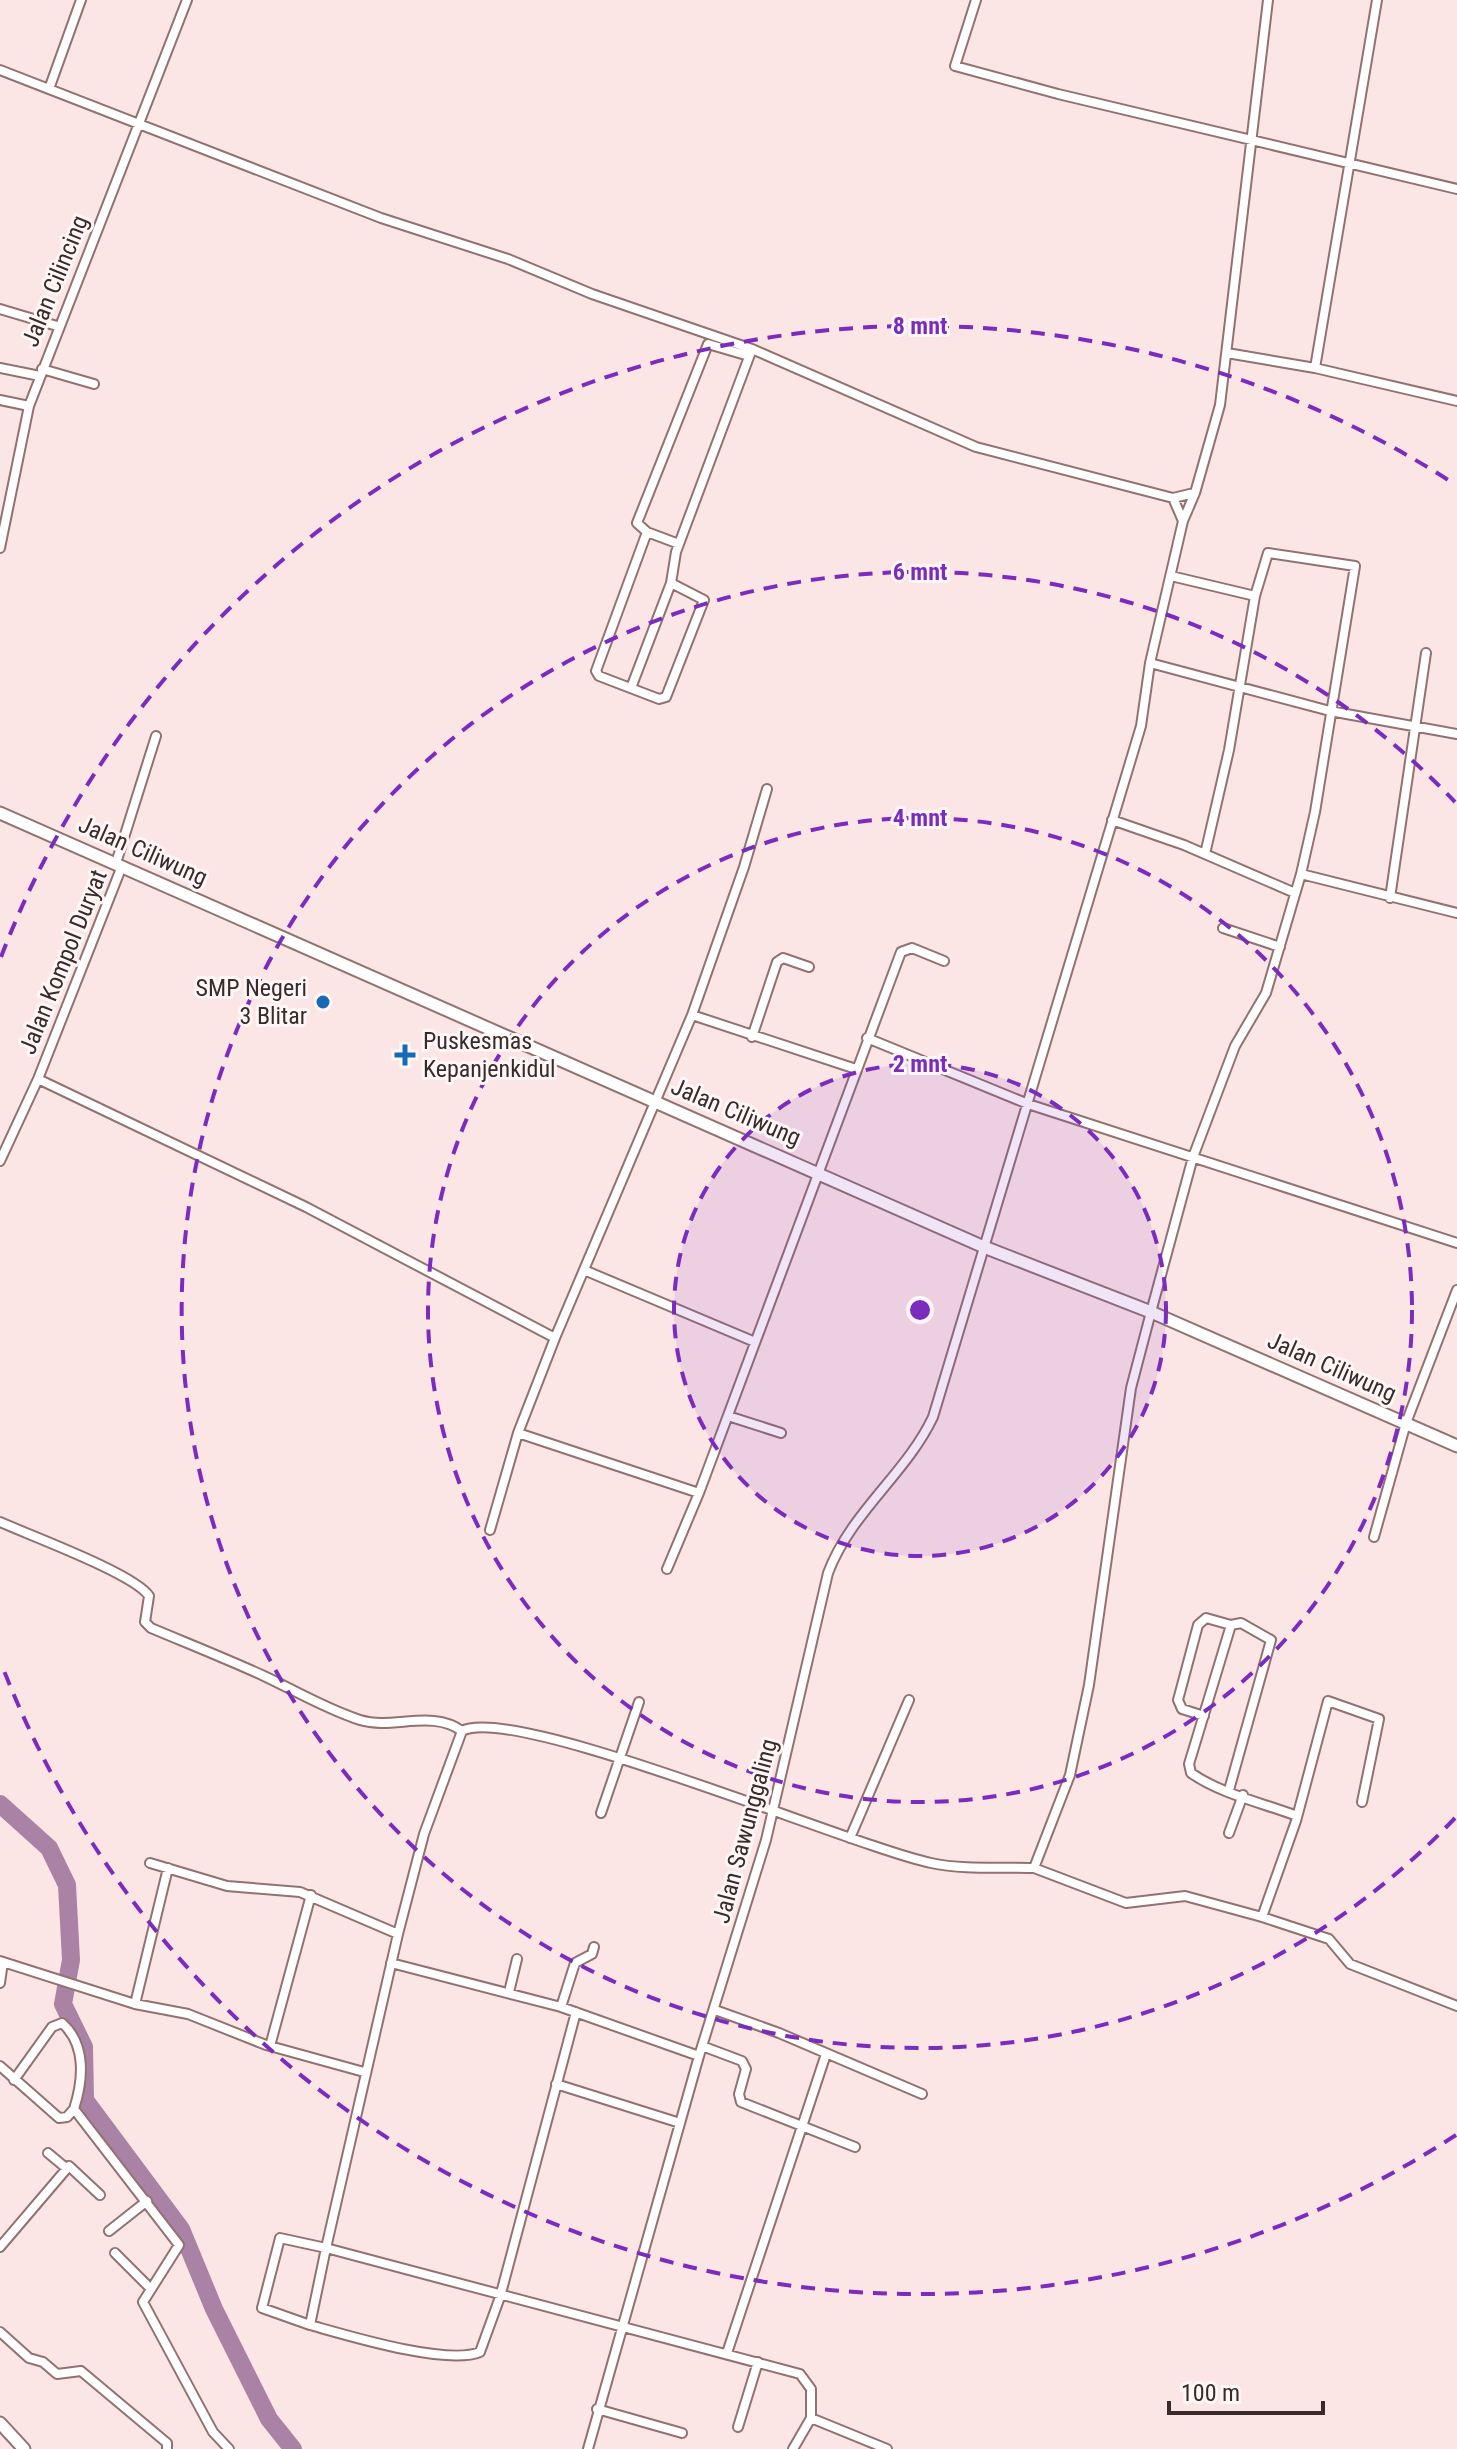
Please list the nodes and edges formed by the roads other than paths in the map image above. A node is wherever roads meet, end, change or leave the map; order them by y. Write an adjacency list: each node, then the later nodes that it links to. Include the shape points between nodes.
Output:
1 (81, 0): 7 (street)
2 (187, 0): 8 (street, Jalan Cilincing)
3 (976, 0): 9 (street, via 955,66)
4 (1268, 0): 9 (street, Jalan Sawunggaling)
5 (1377, 0): 10 (street)
6 (0, 70): 7 (street)
7 (49, 89): 8 (street)
8 (138, 127): 13 (street, Jalan Cilincing); 14 (street)
9 (1249, 140): 10 (street); 15 (street, Jalan Sawunggaling)
10 (1349, 162): 11 (street); 17 (street)
11 (1457, 189)
12 (0, 309): 13 (street)
13 (57, 326): 18 (street, Jalan Cilincing)
14 (751, 352): 24 (street, via 976,447); 26 (street, via 713,344 705,349 637,523); 28 (street)
15 (1227, 353): 17 (street); 23 (street, Jalan Sawunggaling, via 1220,405)
16 (0, 368): 18 (street)
17 (1315, 368): 21 (street)
18 (41, 372): 19 (street); 22 (street, Jalan Cilincing)
19 (94, 384)
20 (0, 400): 22 (street)
21 (1457, 401)
22 (29, 406): 27 (street, Jalan Cilincing)
23 (1195, 493): 24 (street); 25 (street, Jalan Sawunggaling)
24 (1173, 498): 25 (street)
25 (1183, 521): 29 (street, Jalan Sawunggaling)
26 (645, 536): 28 (street); 34 (street, via 596,671)
27 (0, 548)
28 (677, 549): 30 (street)
29 (1171, 576): 31 (street); 33 (street, Jalan Sawunggaling)
30 (671, 583): 34 (street); 34 (street, via 704,600 666,697)
31 (1255, 596): 35 (street); 36 (street, via 1268,553 1355,566)
32 (1426, 653): 37 (street)
33 (1150, 663): 35 (street); 42 (street, Jalan Sawunggaling, via 1141,726)
34 (631, 688)
35 (1240, 688): 36 (street); 43 (street)
36 (1330, 711): 37 (street); 45 (street)
37 (1415, 729): 38 (street); 47 (street)
38 (1457, 734)
39 (156, 736): 44 (street, Jalan Kompol Duryat)
40 (767, 789): 53 (street)
41 (0, 813): 44 (main road, Jalan Ciliwung)
42 (1112, 820): 43 (street); 59 (street, Jalan Sawunggaling)
43 (1205, 854): 46 (street)
44 (119, 864): 57 (street, Jalan Kompol Duryat); 58 (main road, Jalan Ciliwung)
45 (1301, 874): 46 (street); 47 (street)
46 (1295, 893): 50 (street)
47 (1390, 898): 48 (street)
48 (1457, 913)
49 (1223, 928): 50 (street)
50 (1280, 947): 60 (street, via 1266,993 1235,1046)
51 (944, 961): 55 (street, via 904,948)
52 (809, 967): 54 (street, via 783,958 777,962)
53 (692, 1015): 54 (street); 58 (street)
54 (752, 1037): 56 (street)
55 (867, 1038): 56 (street); 59 (street)
56 (856, 1069): 62 (street)
57 (38, 1079): 61 (street, Jalan Kompol Duryat); 68 (street, via 306,1207)
58 (657, 1101): 62 (main road, Jalan Ciliwung); 65 (street)
59 (1028, 1104): 60 (street); 64 (street, Jalan Sawunggaling)
60 (1193, 1157): 63 (street); 67 (street)
61 (0, 1161)
62 (818, 1171): 64 (main road, Jalan Ciliwung); 69 (street)
63 (1457, 1243)
64 (984, 1247): 67 (main road, Jalan Ciliwung); 89 (street, Jalan Sawunggaling, via 933,1417 845,1534 823,1591)
65 (584, 1270): 68 (street); 69 (street)
66 (1457, 1290): 71 (street)
67 (1151, 1312): 71 (main road, Jalan Ciliwung); 96 (street, via 1131,1388 1089,1685 1070,1775)
68 (555, 1338): 72 (street)
69 (755, 1342): 70 (street)
70 (728, 1416): 73 (street); 75 (street)
71 (1406, 1423): 74 (main road, Jalan Ciliwung); 78 (street)
72 (518, 1433): 75 (street); 77 (street)
73 (781, 1433)
74 (1457, 1446)
75 (699, 1493): 79 (street)
76 (0, 1522): 84 (street, via 145,1590 145,1622 151,1628 328,1709 374,1723 435,1721)
77 (490, 1530)
78 (1374, 1537)
79 (667, 1569)
80 (1231, 1625): 83 (street); 83 (street, via 1206,1618 1198,1625 1178,1706); 86 (street, via 1241,1623 1271,1640)
81 (909, 1700): 93 (street)
82 (639, 1702): 85 (street)
83 (1204, 1716): 86 (street, via 1191,1773)
84 (462, 1731): 85 (street, via 479,1725 521,1731); 99 (street, via 424,1834)
85 (618, 1759): 89 (street); 90 (street)
86 (1229, 1790): 87 (street)
87 (1243, 1795): 91 (street); 92 (street)
88 (1362, 1802): 91 (street, via 1378,1716 1328,1701)
89 (772, 1810): 93 (street); 109 (street, Jalan Sawunggaling)
90 (601, 1813)
91 (1297, 1816): 98 (street)
92 (1229, 1833)
93 (850, 1838): 96 (street, via 948,1866)
94 (150, 1863): 95 (street)
95 (168, 1868): 97 (street, via 244,1889); 106 (street)
96 (1034, 1868): 98 (street, via 1126,1903 1185,1896)
97 (311, 1895): 99 (street); 111 (street)
98 (1262, 1917): 107 (street, via 1329,1939 1350,1964)
99 (398, 1934): 103 (street)
100 (594, 1947): 108 (street, via 592,1954 575,1963)
101 (517, 1959): 105 (street)
102 (2, 1961): 104 (street); 106 (street)
103 (391, 1963): 105 (street); 116 (street)
104 (0, 1983)
105 (509, 1992): 108 (street)
106 (135, 2004): 111 (street, via 188,2014)
107 (1457, 2006)
108 (561, 2007): 110 (street)
109 (715, 2010): 112 (street, Jalan Sawunggaling); 113 (street)
110 (576, 2012): 114 (street); 118 (street)
111 (270, 2046): 116 (street)
112 (702, 2046): 114 (street, Jalan Sawunggaling); 122 (street, via 742,2061 746,2069 741,2102)
113 (826, 2054): 119 (street); 122 (street)
114 (699, 2056): 121 (street, Jalan Sawunggaling)
115 (0, 2066): 117 (street)
116 (364, 2072): 130 (street)
117 (14, 2080): 120 (street, via 59,2118); 120 (street, via 52,2027 62,2023 81,2064)
118 (556, 2084): 121 (street); 133 (street)
119 (922, 2094)
120 (74, 2109): 127 (street)
121 (680, 2123): 135 (street, Jalan Sawunggaling)
122 (802, 2126): 123 (street); 137 (street)
123 (855, 2147)
124 (48, 2153): 125 (street)
125 (66, 2168): 126 (street, via 71,2166); 129 (street)
126 (100, 2195)
127 (147, 2201): 128 (street); 132 (street, via 179,2246)
128 (109, 2231)
129 (0, 2247)
130 (326, 2248): 133 (street); 134 (street); 134 (street, via 280,2238 262,2306 266,2313)
131 (115, 2253): 132 (street)
132 (151, 2289): 146 (street, via 143,2303 213,2432)
133 (500, 2297): 134 (street, via 484,2346 466,2357 397,2347); 135 (street)
134 (310, 2325)
135 (620, 2327): 137 (street); 139 (street, Jalan Sawunggaling)
136 (0, 2332): 145 (street, via 57,2374 81,2371 167,2443)
137 (727, 2353): 138 (street)
138 (758, 2362): 140 (street, via 808,2380); 142 (street)
139 (597, 2409): 143 (street); 147 (street, Jalan Sawunggaling)
140 (811, 2418): 148 (street); 149 (street)
141 (0, 2423): 144 (main road)
142 (738, 2427)
143 (682, 2433)
144 (24, 2449)
145 (167, 2449)
146 (229, 2449)
147 (588, 2449)
148 (793, 2449)
149 (887, 2449)

